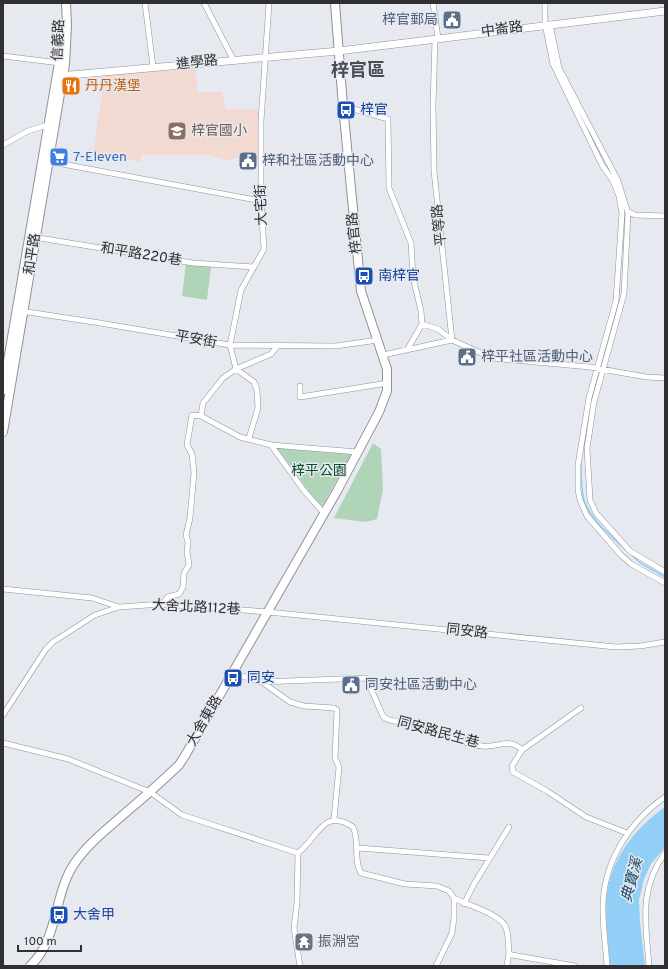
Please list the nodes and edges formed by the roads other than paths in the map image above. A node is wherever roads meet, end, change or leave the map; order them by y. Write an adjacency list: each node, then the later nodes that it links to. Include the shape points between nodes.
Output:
1 (60, 3): 16 (main road, 信義路)
2 (66, 3): 16 (main road, 信義路, via 67,25)
3 (145, 3): 17 (street)
4 (204, 3): 15 (street)
5 (270, 3): 14 (street, 大宅街)
6 (335, 3): 12 (main road, 梓官路)
7 (433, 3): 11 (street, 平等路)
8 (545, 3): 10 (street)
9 (665, 11): 10 (street, 中崙路)
10 (548, 24): 11 (street, 中崙路); 24 (street, via 560,68 613,182)
11 (437, 39): 12 (street, 中崙路); 32 (street, 平等路, via 433,105 434,171)
12 (339, 51): 14 (street, 進學路); 19 (main road, 梓官路)
13 (3, 56): 16 (street)
14 (266, 57): 15 (street, 進學路); 23 (street, 大宅街, via 262,88)
15 (233, 59): 17 (street, 進學路)
16 (62, 63): 18 (main road, 信義路)
17 (153, 67): 18 (street, 進學路)
18 (60, 76): 20 (main road, 和平路); 22 (main road, 和平路)
19 (343, 106): 30 (street, via 388,119 389,188 410,243 413,277); 31 (main road, 梓官路, via 361,291)
20 (47, 125): 21 (street, via 28,131); 22 (main road, 和平路)
21 (3, 145)
22 (45, 161): 23 (street); 26 (main road, 和平路)
23 (261, 201): 27 (street, 大宅街, via 264,248)
24 (625, 214): 25 (street); 28 (street)
25 (665, 216)
26 (32, 236): 27 (street, 和平路220巷, via 193,263); 29 (main road, 和平路)
27 (254, 267): 33 (street, 大宅街, via 241,290)
28 (620, 293): 37 (street); 39 (street)
29 (20, 311): 33 (street, 平安街); 40 (main road, 和平路); 46 (main road, 和平路)
30 (422, 324): 32 (street, via 438,329); 35 (street)
31 (378, 340): 34 (street, 平安街, via 336,346); 36 (main road, 梓官路)
32 (452, 340): 35 (street); 37 (street, via 492,358)
33 (230, 345): 34 (street, 平安街); 38 (street)
34 (278, 345): 38 (street, via 271,354)
35 (407, 350): 36 (street)
36 (383, 356): 42 (main road, 梓官路)
37 (597, 368): 39 (street); 52 (street, via 589,398 579,459 580,500 587,516 620,555)
38 (236, 369): 45 (street, via 223,378 203,403); 47 (street, via 254,382 258,394 258,408)
39 (604, 369): 41 (street, via 646,378); 51 (street, via 594,402 587,448 590,500 596,513 630,551)
40 (4, 375): 44 (main road, 和平路)
41 (665, 378)
42 (388, 383): 43 (street, via 300,397); 49 (main road, 梓官路, via 382,405)
43 (300, 386)
44 (3, 390)
45 (201, 416): 47 (street, via 233,434); 54 (street, via 192,415 186,445 192,454 194,473 186,535 189,565 184,573 183,587 179,594 168,597)
46 (3, 432)
47 (249, 438): 48 (street)
48 (271, 445): 49 (street); 50 (street)
49 (358, 452): 50 (main road, 大舍東路)
50 (324, 514): 56 (main road, 大舍東路)
51 (665, 572)
52 (665, 583)
53 (3, 589): 55 (street, via 92,598)
54 (162, 604): 55 (street, 大舍北路112巷); 56 (street, 大舍北路112巷)
55 (119, 607): 61 (street, 大舍北路112巷, via 85,620 53,642)
56 (268, 612): 57 (street, 同安路, via 616,647); 58 (main road, 大舍東路)
57 (665, 642)
58 (233, 672): 59 (street); 64 (main road, 大舍東路, via 183,759)
59 (261, 682): 63 (street, 同安路民生巷, via 366,678 386,720 411,724 444,737 477,745 513,743); 66 (street, via 290,702 337,710 335,758 339,767)
60 (581, 708): 63 (street)
61 (3, 715)
62 (3, 743): 64 (street, via 68,759)
63 (522, 750): 68 (street, via 512,766 513,772 586,817)
64 (150, 792): 70 (street, via 182,815); 76 (main road, 大舍東路, via 105,831 74,864 68,874 48,942 41,955)
65 (665, 797): 68 (street, via 643,814)
66 (334, 819): 69 (street, via 353,827); 70 (street, via 325,822 308,845)
67 (509, 827): 72 (street)
68 (627, 833): 81 (street, via 609,870 604,896)
69 (358, 848): 72 (street); 73 (street, via 358,869 361,874 405,884 437,886 449,891)
70 (298, 853): 77 (street, via 298,903 294,928)
71 (665, 853): 82 (street, via 653,873 646,898)
72 (489, 858): 74 (street)
73 (454, 898): 74 (street); 78 (street, via 452,933)
74 (464, 904): 75 (street, via 486,912 504,924)
75 (509, 953): 79 (street); 80 (street, via 544,962)
76 (30, 966)
77 (300, 966)
78 (436, 966)
79 (507, 966)
80 (575, 966)
81 (607, 966)
82 (649, 966)

